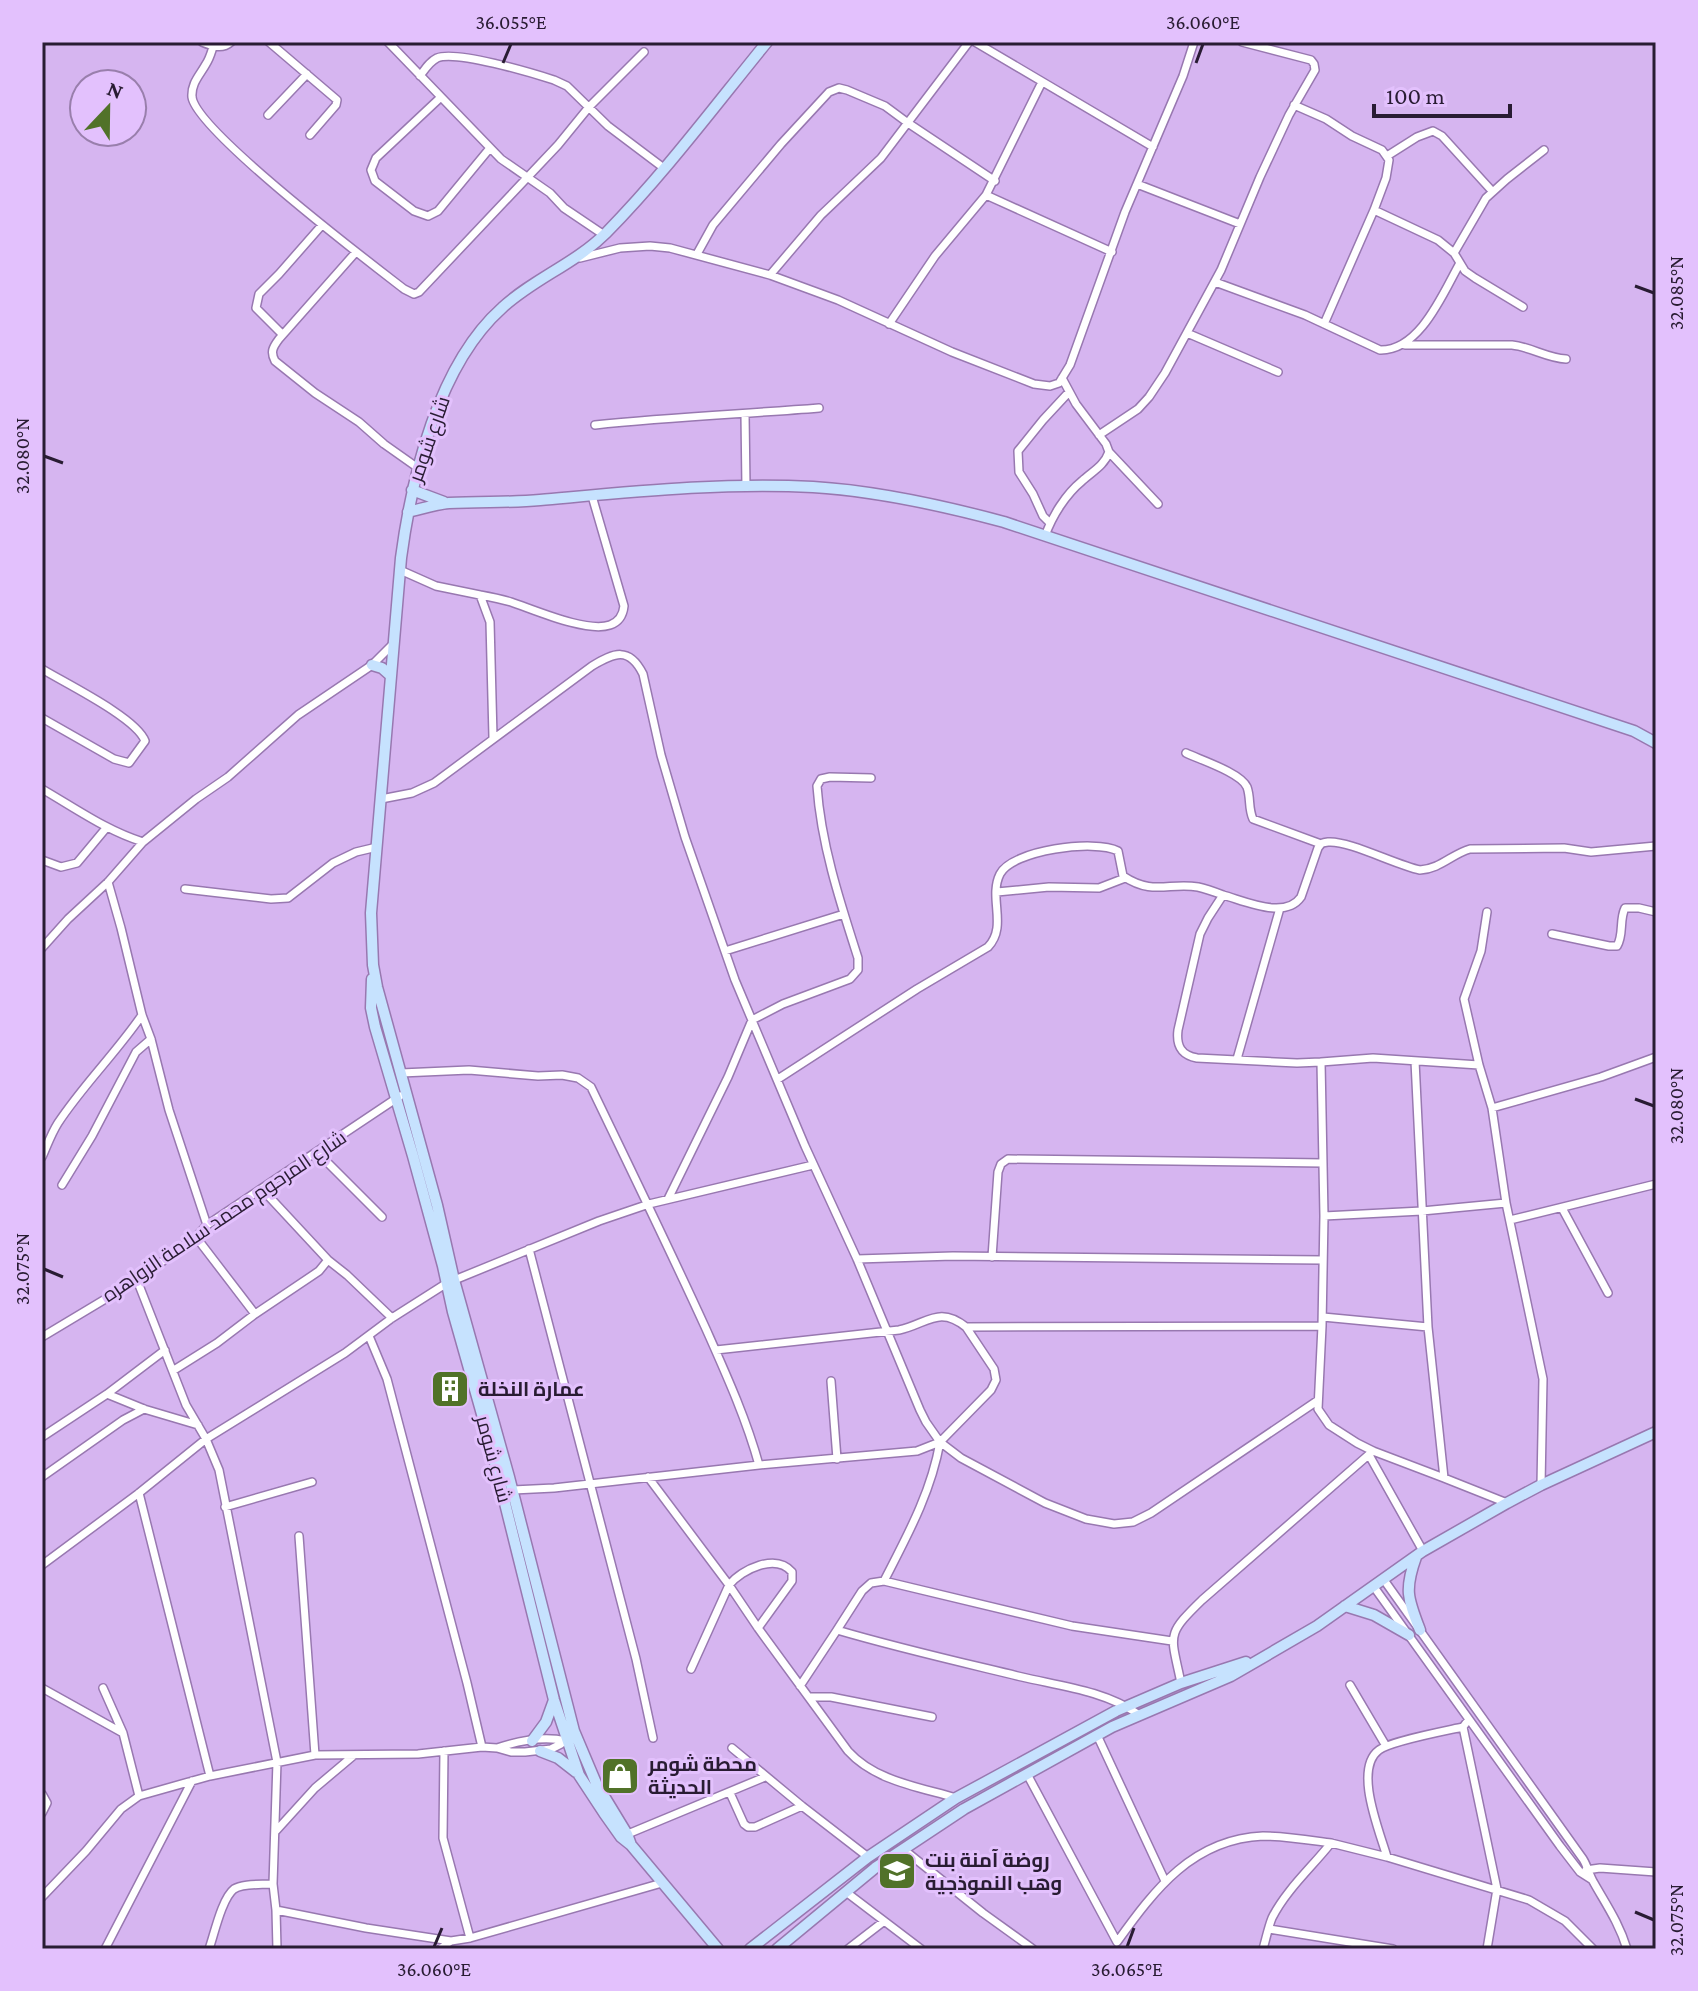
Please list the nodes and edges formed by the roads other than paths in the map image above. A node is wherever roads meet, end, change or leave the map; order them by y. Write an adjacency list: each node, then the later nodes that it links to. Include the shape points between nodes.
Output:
1 (202, 42): 10 (street)
2 (231, 42): 10 (street)
3 (269, 42): 12 (street)
4 (388, 42): 13 (street)
5 (767, 42): 25 (street, شارع شومر)
6 (969, 42): 19 (street)
7 (975, 42): 14 (street)
8 (1194, 42): 21 (street)
9 (1242, 42): 16 (street, via 1311,60 1315,70)
10 (213, 47): 33 (street, via 192,87 192,100 211,127)
11 (644, 52): 17 (street)
12 (307, 74): 18 (street); 20 (street, via 337,100)
13 (420, 76): 15 (street); 17 (street, via 437,58 465,57 554,80)
14 (1042, 82): 21 (street); 27 (street)
15 (441, 97): 22 (street); 22 (street, via 376,158 371,170 375,181 428,216 438,211)
16 (1294, 105): 24 (street); 32 (street)
17 (589, 107): 25 (street); 26 (street)
18 (268, 115)
19 (908, 123): 27 (street); 38 (street, via 885,106 847,90 829,92 713,225); 41 (street)
20 (310, 135)
21 (1153, 147): 28 (street)
22 (490, 148): 26 (street)
23 (1544, 150): 29 (street)
24 (1387, 156): 29 (street, via 1433,131); 31 (street, via 1390,167)
25 (665, 169): 34 (street, شارع شومر)
26 (526, 177): 34 (street); 35 (street, via 419,292 404,289)
27 (995, 181): 30 (street)
28 (1137, 184): 32 (street); 36 (street)
29 (1492, 191): 37 (street)
30 (986, 195): 36 (street); 44 (street, via 935,256)
31 (1374, 210): 37 (street); 45 (street)
32 (1240, 224): 42 (street)
33 (322, 225): 35 (street); 47 (street, via 256,300 256,308)
34 (604, 235): 39 (street, شارع شومر)
35 (356, 252): 47 (street)
36 (1112, 252): 51 (street)
37 (1454, 253): 40 (street)
38 (697, 254): 39 (street, via 650,246); 41 (street)
39 (575, 259): 58 (street, شارع شومر, via 530,286 488,321 447,386)
40 (1460, 263): 43 (street); 48 (street, via 1430,314)
41 (770, 275): 44 (street)
42 (1215, 282): 45 (street); 46 (street)
43 (1523, 307)
44 (889, 324): 51 (street, via 1034,384 1050,386)
45 (1324, 324): 48 (street, via 1380,350)
46 (1187, 333): 50 (street); 56 (street, via 1149,397)
47 (282, 334): 58 (street, via 271,354 275,361)
48 (1403, 345): 49 (street, via 1512,345)
49 (1566, 359)
50 (1278, 372)
51 (1062, 378): 52 (street)
52 (1069, 392): 56 (street); 65 (street, via 1018,451 1019,472)
53 (819, 408): 54 (street)
54 (745, 414): 55 (street); 59 (street)
55 (595, 425)
56 (1099, 435): 57 (street)
57 (1109, 452): 63 (street); 65 (street)
58 (418, 468): 60 (street, شارع شومر)
59 (746, 487): 61 (street); 66 (street, via 815,487 893,496)
60 (412, 490): 62 (street); 64 (street, شارع شومر)
61 (592, 496): 62 (street); 68 (street, via 624,606 617,621 589,626)
62 (446, 503): 64 (street)
63 (1158, 504)
64 (408, 512): 67 (street, شارع شومر)
65 (1050, 523): 66 (street)
66 (1045, 536): 75 (street, via 1634,731)
67 (400, 570): 68 (street, via 436,586); 69 (street, شارع شومر)
68 (480, 595): 74 (street, via 490,622)
69 (393, 644): 70 (street); 72 (street, شارع شومر)
70 (372, 665): 72 (street); 81 (street, via 298,715)
71 (42, 669): 73 (street, via 117,713 145,741 124,763)
72 (391, 676): 79 (street, شارع شومر)
73 (42, 718)
74 (493, 737): 79 (street, via 434,783); 97 (street, via 608,656 621,654 637,663 685,837)
75 (1656, 743)
76 (1186, 753): 82 (street, via 1242,779 1253,819)
77 (871, 778): 94 (street, via 830,777 817,786)
78 (42, 789): 80 (street)
79 (381, 799): 84 (street, شارع شومر)
80 (107, 827): 81 (street); 85 (street, via 77,863 61,867)
81 (143, 842): 87 (street)
82 (1321, 844): 83 (street, via 1348,845 1420,870 1470,849 1591,852); 91 (street, via 1301,897)
83 (1656, 846)
84 (377, 847): 88 (street, via 333,863 288,898); 98 (street, شارع شومر)
85 (42, 860)
86 (1125, 878): 89 (street, via 1099,888); 89 (street, via 1114,848 1068,846 1011,863 1000,874); 90 (street, via 1154,888 1198,887)
87 (108, 882): 96 (street); 99 (street)
88 (185, 889)
89 (997, 892): 108 (street, via 998,929 988,947)
90 (1223, 895): 91 (street); 103 (street, via 1200,934 1177,1039 1191,1057)
91 (1280, 908): 103 (street)
92 (1487, 912): 106 (street, via 1481,951 1464,999)
93 (1656, 912): 95 (street, via 1625,908 1617,946)
94 (844, 914): 97 (street); 100 (street, via 858,958 854,976)
95 (1552, 934)
96 (43, 944)
97 (725, 951): 100 (street)
98 (373, 965): 107 (street, شارع شومر); 109 (street, شارع شومر, via 371,1008)
99 (142, 1015): 101 (street); 112 (street, via 82,1089)
100 (752, 1020): 108 (street); 118 (street)
101 (151, 1039): 116 (street, via 132,1059); 126 (street)
102 (1656, 1057): 110 (street)
103 (1237, 1059): 105 (street)
104 (1415, 1061): 105 (street); 106 (street); 122 (street)
105 (1321, 1062): 113 (street)
106 (1479, 1065): 110 (street)
107 (401, 1073): 109 (street, شارع شومر); 120 (street, via 469,1070 578,1078 591,1087)
108 (778, 1079): 114 (street)
109 (400, 1096): 111 (street, شارع المرحوم محمد سلامة الزواهره); 134 (street, شارع شومر)
110 (1492, 1108): 119 (street)
111 (317, 1152): 117 (street, شارع المرحوم محمد سلامة الزواهره); 124 (street)
112 (42, 1157)
113 (1323, 1163): 123 (street); 129 (street, via 1008,1159 998,1172)
114 (813, 1165): 118 (street); 130 (street)
115 (1656, 1184): 121 (street)
116 (62, 1185)
117 (262, 1189): 126 (street, شارع المرحوم محمد سلامة الزواهره); 131 (street)
118 (668, 1199): 120 (street)
119 (1506, 1203): 122 (street); 125 (street)
120 (649, 1204): 128 (street); 146 (street)
121 (1562, 1208): 125 (street); 135 (street)
122 (1422, 1211): 123 (street); 141 (street)
123 (1324, 1216): 132 (street)
124 (382, 1217)
125 (1510, 1220): 165 (street, via 1543,1379)
126 (207, 1225): 127 (street, شارع المرحوم محمد سلامة الزواهره)
127 (196, 1237): 133 (street, شارع المرحوم محمد سلامة الزواهره); 136 (street)
128 (529, 1249): 134 (street); 164 (street)
129 (992, 1257): 130 (street); 132 (street)
130 (857, 1259): 142 (street)
131 (328, 1260): 136 (street); 138 (street)
132 (1323, 1260): 137 (street)
133 (137, 1280): 144 (street, شارع المرحوم محمد سلامة الزواهره); 145 (street)
134 (450, 1281): 138 (street); 166 (street, شارع شومر); 191 (street, شارع شومر, via 453,1312)
135 (1608, 1293)
136 (255, 1314): 147 (street)
137 (1323, 1317): 139 (street); 141 (street)
138 (392, 1318): 143 (street)
139 (1322, 1326): 140 (street); 150 (street)
140 (966, 1327): 142 (street, via 939,1315); 156 (street, via 996,1380)
141 (1428, 1327): 162 (street)
142 (887, 1331): 146 (street); 156 (street, via 920,1410)
143 (369, 1336): 155 (street); 205 (street, via 387,1379)
144 (42, 1337)
145 (165, 1350): 147 (street); 149 (street)
146 (716, 1350): 159 (street)
147 (174, 1370): 152 (street)
148 (831, 1381): 158 (street)
149 (107, 1394): 151 (street); 154 (street)
150 (1317, 1401): 156 (street, via 1151,1513 1123,1524 1086,1519 1045,1503); 157 (street, via 1329,1425)
151 (144, 1409): 152 (street); 160 (street)
152 (198, 1425): 155 (street)
153 (1656, 1432): 165 (street)
154 (42, 1437)
155 (206, 1439): 167 (street); 169 (street, via 219,1470)
156 (940, 1442): 158 (street, via 917,1451); 174 (street, via 926,1496)
157 (1371, 1453): 162 (street); 171 (street); 182 (street, via 1202,1600 1180,1621)
158 (837, 1459): 159 (street)
159 (759, 1465): 161 (street)
160 (42, 1477)
161 (648, 1477): 164 (street); 175 (street)
162 (1444, 1478): 168 (street)
163 (312, 1482): 169 (street)
164 (589, 1484): 166 (street); 201 (street)
165 (1541, 1485): 168 (street)
166 (513, 1490): 198 (street, شارع شومر)
167 (139, 1493): 172 (street); 216 (street)
168 (1507, 1503): 171 (street)
169 (225, 1507): 213 (street)
170 (299, 1536): 211 (street)
171 (1420, 1554): 173 (street); 180 (street, via 1408,1592)
172 (42, 1565)
173 (1384, 1580): 176 (street); 180 (street)
174 (884, 1581): 179 (street, via 862,1591); 182 (street, via 1072,1626)
175 (729, 1585): 178 (street); 178 (street, via 756,1567 790,1568 790,1586); 184 (street)
176 (1374, 1587): 177 (street); 181 (street)
177 (1345, 1606): 181 (street); 183 (street)
178 (758, 1628): 187 (street)
179 (837, 1630): 187 (street); 192 (street)
180 (1420, 1630): 193 (street)
181 (1409, 1635): 196 (street)
182 (1172, 1641): 185 (street)
183 (1260, 1659): 185 (street); 194 (street)
184 (691, 1669)
185 (1181, 1683): 192 (street)
186 (1350, 1685): 204 (street)
187 (800, 1686): 190 (street)
188 (42, 1688): 199 (street)
189 (103, 1688): 199 (street)
190 (809, 1697): 195 (street); 222 (street, via 864,1767)
191 (554, 1700): 202 (street); 203 (street, شارع شومر)
192 (1127, 1706): 194 (street); 222 (street)
193 (1478, 1711): 196 (street); 231 (street)
194 (1138, 1714): 200 (street)
195 (932, 1717)
196 (1470, 1719): 197 (street); 231 (street)
197 (1463, 1727): 204 (street); 236 (street)
198 (574, 1731): 203 (street); 208 (street, شارع شومر)
199 (123, 1733): 221 (street)
200 (1097, 1735): 214 (street); 233 (street)
201 (653, 1738)
202 (532, 1741): 203 (street); 206 (street)
203 (566, 1741): 208 (street); 210 (street); 215 (street, شارع شومر)
204 (1386, 1746): 230 (street, via 1371,1759 1367,1785)
205 (482, 1747): 206 (street); 209 (street)
206 (497, 1748): 210 (street)
207 (732, 1748): 217 (street)
208 (581, 1749): 226 (street, شارع شومر)
209 (444, 1751): 212 (street); 242 (street, via 443,1838)
210 (540, 1751): 215 (street)
211 (315, 1755): 212 (street); 213 (street)
212 (353, 1755): 225 (street)
213 (277, 1762): 216 (street); 225 (street)
214 (1027, 1774): 228 (street); 244 (street)
215 (579, 1775): 226 (street, شارع شومر)
216 (210, 1776): 218 (street)
217 (765, 1777): 219 (street); 223 (street)
218 (192, 1781): 221 (street); 245 (street)
219 (730, 1793): 223 (street, via 748,1827); 226 (street)
220 (42, 1794): 224 (street, via 47,1803)
221 (139, 1796): 238 (street)
222 (956, 1798): 229 (street)
223 (802, 1806): 229 (street)
224 (42, 1813)
225 (275, 1832): 235 (street)
226 (627, 1838): 234 (street, شارع شومر)
227 (1331, 1843): 230 (street); 233 (street, via 1266,1836 1225,1842 1193,1858); 241 (street, via 1289,1892)
228 (903, 1849): 237 (street); 254 (street)
229 (868, 1857): 250 (street)
230 (1387, 1857): 236 (street)
231 (1585, 1870): 232 (street); 259 (street, via 1612,1911)
232 (1656, 1872)
233 (1165, 1881): 244 (street)
234 (662, 1883): 242 (street); 249 (street, شارع شومر)
235 (273, 1884): 239 (street); 246 (street, via 235,1889)
236 (1497, 1889): 257 (street); 258 (street, via 1547,1909)
237 (846, 1892): 240 (street); 251 (street)
238 (42, 1897)
239 (276, 1910): 243 (street); 247 (street)
240 (883, 1922): 252 (street); 253 (street)
241 (1269, 1929): 255 (street); 256 (street)
242 (470, 1938): 243 (street)
243 (451, 1941): 248 (street)
244 (1116, 1945)
245 (105, 1949)
246 (209, 1949)
247 (277, 1949)
248 (440, 1949)
249 (718, 1949)
250 (750, 1949)
251 (777, 1949)
252 (848, 1949)
253 (921, 1949)
254 (1033, 1949)
255 (1263, 1949)
256 (1393, 1949)
257 (1487, 1949)
258 (1593, 1949)
259 (1627, 1949)

